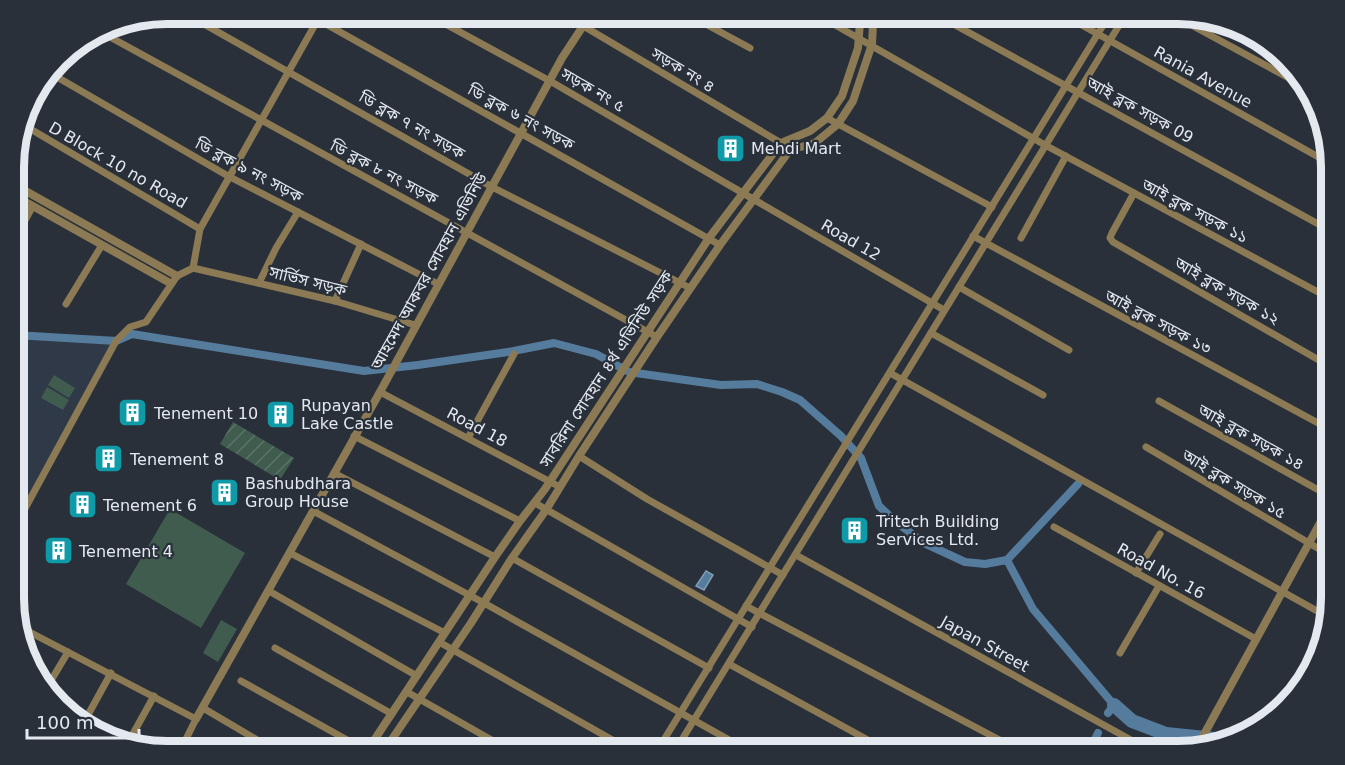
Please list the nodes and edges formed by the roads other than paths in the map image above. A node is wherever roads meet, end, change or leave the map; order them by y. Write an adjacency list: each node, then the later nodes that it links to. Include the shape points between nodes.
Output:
1 (204, 24): 22 (street, ডি ব্লক ৭ নং সড়ক)
2 (314, 24): 22 (street)
3 (333, 24): 32 (street, ডি ব্লক ৬ নং সড়ক)
4 (445, 24): 25 (street, সড়ক নং ৫)
5 (580, 24): 15 (street, সড়ক নং ৪)
6 (706, 24): 21 (street)
7 (835, 24): 18 (street, আই ব্লক সড়ক ১১)
8 (860, 24): 18 (street)
9 (873, 24): 20 (street)
10 (953, 24): 26 (street, আই ব্লক সড়ক 09)
11 (1080, 24): 16 (street, Rania Avenue)
12 (1104, 24): 16 (street)
13 (1119, 24): 19 (street)
14 (1192, 25): 24 (street)
15 (583, 26): 25 (street, আহমেদ আকবর সোবহান এভিনিউ); 34 (street, সড়ক নং ৪)
16 (1098, 34): 19 (street, Rania Avenue); 26 (street)
17 (109, 37): 29 (street, ডি ব্লক ৮ নং সড়ক)
18 (860, 37): 20 (street, আই ব্লক সড়ক ১১); 28 (street, via 842,96)
19 (1109, 40): 27 (street); 38 (street, Rania Avenue)
20 (872, 44): 30 (street, via 853,101); 33 (street, আই ব্লক সড়ক ১১)
21 (750, 48)
22 (288, 70): 29 (street); 40 (street, ডি ব্লক ৭ নং সড়ক)
23 (57, 77): 39 (street, ডি ব্লক ৯ নং সড়ক)
24 (1289, 78)
25 (550, 81): 32 (street, আহমেদ আকবর সোবহান এভিনিউ); 42 (street, সড়ক নং ৫)
26 (1066, 85): 27 (street, আই ব্লক সড়ক 09); 33 (street)
27 (1078, 92): 35 (street); 50 (street, আই ব্লক সড়ক 09)
28 (827, 118): 30 (street); 34 (street, via 810,131)
29 (259, 120): 39 (street); 52 (street, ডি ব্লক ৮ নং সড়ক)
30 (838, 124): 36 (street, via 815,143); 47 (street)
31 (30, 128): 51 (street, D Block 10 no Road)
32 (521, 132): 40 (street, আহমেদ আকবর সোবহান এভিনিউ); 54 (street, ডি ব্লক ৬ নং সড়ক)
33 (1034, 138): 35 (street, আই ব্লক সড়ক ১১); 47 (street)
34 (781, 143): 36 (street, সড়ক নং ৪); 42 (street, সাবরিনা সোবহান ৪র্থ এভিনিউ সড়ক)
35 (1045, 145): 37 (street, আই ব্লক সড়ক ১১); 56 (street)
36 (789, 150): 44 (street, সাবরিনা সোবহান ৪র্থ এভিনিউ সড়ক)
37 (1066, 156): 43 (street, আই ব্লক সড়ক ১১); 55 (street)
38 (1321, 158)
39 (228, 176): 48 (street, ডি ব্লক ৯ নং সড়ক); 51 (street)
40 (492, 187): 52 (street, আহমেদ আকবর সোবহান এভিনিউ); 63 (street, ডি ব্লক ৭ নং সড়ক)
41 (24, 190): 61 (street)
42 (745, 193): 44 (street, Road 12); 54 (street, সাবরিনা সোবহান ৪র্থ এভিনিউ সড়ক)
43 (1134, 193): 68 (street, আই ব্লক সড়ক ১১); 79 (street, আই ব্লক সড়ক ১২, via 1110,238 1113,242)
44 (755, 199): 59 (street, সাবরিনা সোবহান ৪র্থ এভিনিউ সড়ক); 70 (street, Road 12)
45 (24, 201): 46 (street)
46 (33, 206): 49 (street); 58 (street)
47 (992, 207): 53 (street)
48 (298, 212): 57 (street, ডি ব্লক ৯ নং সড়ক); 62 (street)
49 (24, 222)
50 (1321, 226)
51 (200, 229): 60 (street)
52 (467, 232): 65 (street, আহমেদ আকবর সোবহান এভিনিউ); 74 (street, ডি ব্লক ৮ নং সড়ক)
53 (973, 236): 56 (street, আই ব্লক সড়ক ১৩); 70 (street)
54 (709, 238): 59 (street, ডি ব্লক ৬ নং সড়ক); 63 (street, সাবরিনা সোবহান ৪র্থ এভিনিউ সড়ক)
55 (1021, 238)
56 (986, 243): 66 (street); 85 (street, আই ব্লক সড়ক ১৩)
57 (361, 244): 65 (street, ডি ব্লক ৯ নং সড়ক); 69 (street)
58 (102, 245): 64 (street); 71 (street)
59 (720, 245): 67 (street, সাবরিনা সোবহান ৪র্থ এভিনিউ সড়ক)
60 (193, 268): 61 (street); 62 (street, সার্ভিস সড়ক)
61 (177, 276): 64 (street)
62 (259, 283): 69 (street, সার্ভিস সড়ক)
63 (680, 283): 67 (street, ডি ব্লক ৭ নং সড়ক); 74 (street, সাবরিনা সোবহান ৪র্থ এভিনিউ সড়ক)
64 (170, 284): 97 (street, via 146,322 130,327 116,341)
65 (438, 284): 73 (street, আহমেদ আকবর সোবহান এভিনিউ)
66 (959, 287): 72 (street); 77 (street)
67 (690, 288): 76 (street, সাবরিনা সোবহান ৪র্থ এভিনিউ সড়ক)
68 (1321, 295)
69 (335, 301): 73 (street, সার্ভিস সড়ক)
70 (932, 303): 72 (street, Road 12); 80 (street)
71 (66, 304)
72 (945, 310): 75 (street)
73 (415, 325): 82 (street, আহমেদ আকবর সোবহান এভিনিউ)
74 (648, 332): 76 (street, ডি ব্লক ৮ নং সড়ক); 91 (street, সাবরিনা সোবহান ৪র্থ এভিনিউ সড়ক)
75 (931, 333): 81 (street); 83 (street)
76 (657, 337): 89 (street, সাবরিনা সোবহান ৪র্থ এভিনিউ সড়ক)
77 (1069, 350)
78 (514, 354): 87 (street)
79 (1321, 361)
80 (890, 373): 81 (street); 108 (street)
81 (902, 379): 105 (street); 113 (street)
82 (380, 392): 86 (street, আহমেদ আকবর সোবহান এভিনিউ); 87 (street, Road 18)
83 (1043, 395)
84 (1159, 401): 93 (street, আই ব্লক সড়ক ১৪)
85 (1321, 425)
86 (354, 436): 90 (street, আহমেদ আকবর সোবহান এভিনিউ); 98 (street)
87 (468, 438): 91 (street, Road 18)
88 (1146, 447): 102 (street, আই ব্লক সড়ক ১৫)
89 (579, 456): 92 (street, সাবরিনা সোবহান ৪র্থ এভিনিউ সড়ক); 108 (street)
90 (334, 473): 96 (street, আহমেদ আকবর সোবহান এভিনিউ); 106 (street)
91 (550, 482): 92 (street, Road 18); 94 (street, সাবরিনা সোবহান ৪র্থ এভিনিউ সড়ক)
92 (560, 488): 95 (street, সাবরিনা সোবহান ৪র্থ এভিনিউ সড়ক)
93 (1321, 491)
94 (535, 503): 95 (street); 98 (street, সাবরিনা সোবহান ৪র্থ এভিনিউ সড়ক)
95 (546, 510): 107 (street, সাবরিনা সোবহান ৪র্থ এভিনিউ সড়ক); 119 (street)
96 (313, 511): 104 (street, আহমেদ আকবর সোবহান এভিনিউ); 114 (street)
97 (24, 513)
98 (520, 520): 106 (street, সাবরিনা সোবহান ৪র্থ এভিনিউ সড়ক)
99 (1321, 520): 102 (street)
100 (1054, 527): 109 (street, Road No. 16)
101 (1160, 534): 109 (street)
102 (1308, 544): 103 (street, আই ব্লক সড়ক ১৫); 113 (street)
103 (1321, 551)
104 (290, 553): 112 (street, আহমেদ আকবর সোবহান এভিনিউ); 122 (street)
105 (796, 555): 110 (street); 158 (street, Japan Street)
106 (495, 557): 114 (street, সাবরিনা সোবহান ৪র্থ এভিনিউ সড়ক)
107 (512, 558): 115 (street, সাবরিনা সোবহান ৪র্থ এভিনিউ সড়ক); 130 (street)
108 (770, 568): 110 (street); 116 (street)
109 (1136, 573): 111 (street, Road No. 16)
110 (783, 575): 118 (street)
111 (1159, 586): 123 (street, Road No. 16); 128 (street)
112 (269, 591): 132 (street); 138 (street, আহমেদ আকবর সোবহান এভিনিউ)
113 (1282, 591): 117 (street); 123 (street)
114 (470, 595): 115 (street); 122 (street, সাবরিনা সোবহান ৪র্থ এভিনিউ সড়ক)
115 (484, 603): 126 (street, সাবরিনা সোবহান ৪র্থ এভিনিউ সড়ক); 139 (street)
116 (746, 606): 118 (street); 119 (street)
117 (1320, 613)
118 (760, 614): 120 (street); 157 (street)
119 (739, 619): 120 (street); 130 (street)
120 (752, 627): 129 (street)
121 (29, 631): 127 (street)
122 (445, 633): 124 (street, সাবরিনা সোবহান ৪র্থ এভিনিউ সড়ক)
123 (1256, 639): 145 (street)
124 (439, 642): 126 (street); 132 (street, সাবরিনা সোবহান ৪র্থ এভিনিউ সড়ক)
125 (275, 648): 140 (street)
126 (452, 649): 137 (street, সাবরিনা সোবহান ৪র্থ এভিনিউ সড়ক); 152 (street)
127 (68, 652): 131 (street); 133 (street)
128 (1120, 653)
129 (729, 664): 143 (street); 156 (street)
130 (709, 668): 139 (street)
131 (111, 673): 136 (street); 141 (street)
132 (417, 676): 135 (street, সাবরিনা সোবহান ৪র্থ এভিনিউ সড়ক)
133 (51, 681)
134 (241, 681): 148 (street)
135 (406, 692): 137 (street); 140 (street, সাবরিনা সোবহান ৪র্থ এভিনিউ সড়ক)
136 (154, 696): 142 (street); 144 (street)
137 (419, 699): 150 (street, সাবরিনা সোবহান ৪র্থ এভিনিউ সড়ক); 151 (street)
138 (203, 708): 142 (street, আহমেদ আকবর সোবহান এভিনিউ); 147 (street)
139 (681, 712): 143 (street); 153 (street)
140 (392, 714): 149 (street, সাবরিনা সোবহান ৪র্থ এভিনিউ সড়ক)
141 (87, 716)
142 (196, 719): 146 (street)
143 (695, 721): 154 (street); 155 (street)
144 (132, 736)
145 (1201, 739)
146 (185, 741)
147 (258, 741)
148 (349, 741)
149 (374, 741)
150 (391, 741)
151 (493, 741)
152 (614, 741)
153 (663, 741)
154 (682, 741)
155 (730, 741)
156 (870, 741)
157 (1001, 741)
158 (1134, 741)

